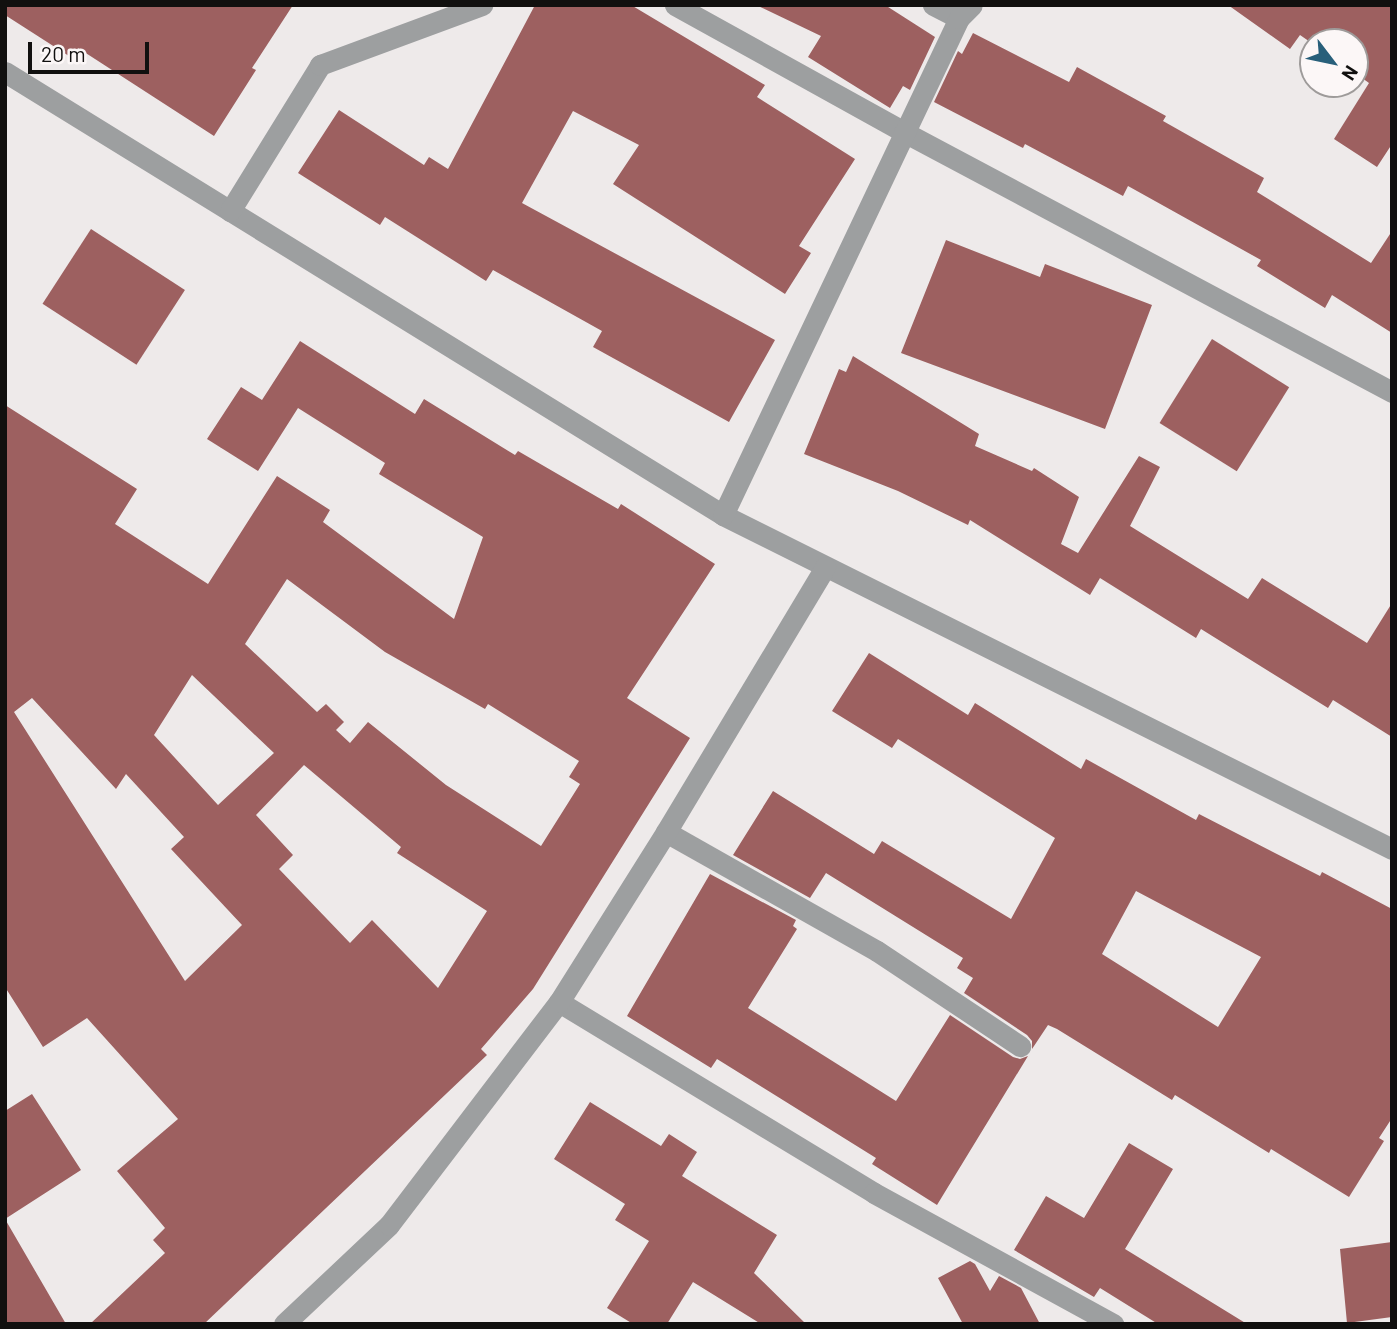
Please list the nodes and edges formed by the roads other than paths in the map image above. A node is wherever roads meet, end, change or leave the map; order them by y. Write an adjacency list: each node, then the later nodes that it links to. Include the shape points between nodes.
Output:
1 (482, 5): 7 (street, via 320,65)
2 (675, 5): 6 (street)
3 (933, 5): 4 (street)
4 (965, 11): 6 (street)
5 (5, 72): 7 (street)
6 (904, 132): 8 (street); 9 (street)
7 (230, 211): 9 (street)
8 (1392, 391)
9 (723, 515): 10 (street)
10 (825, 567): 11 (street); 12 (street)
11 (666, 832): 13 (street); 14 (street, via 877,951)
12 (1392, 849)
13 (559, 1002): 15 (street, via 388,1225); 16 (street, via 874,1193)
14 (1020, 1046)
15 (284, 1324)
16 (1113, 1324)

